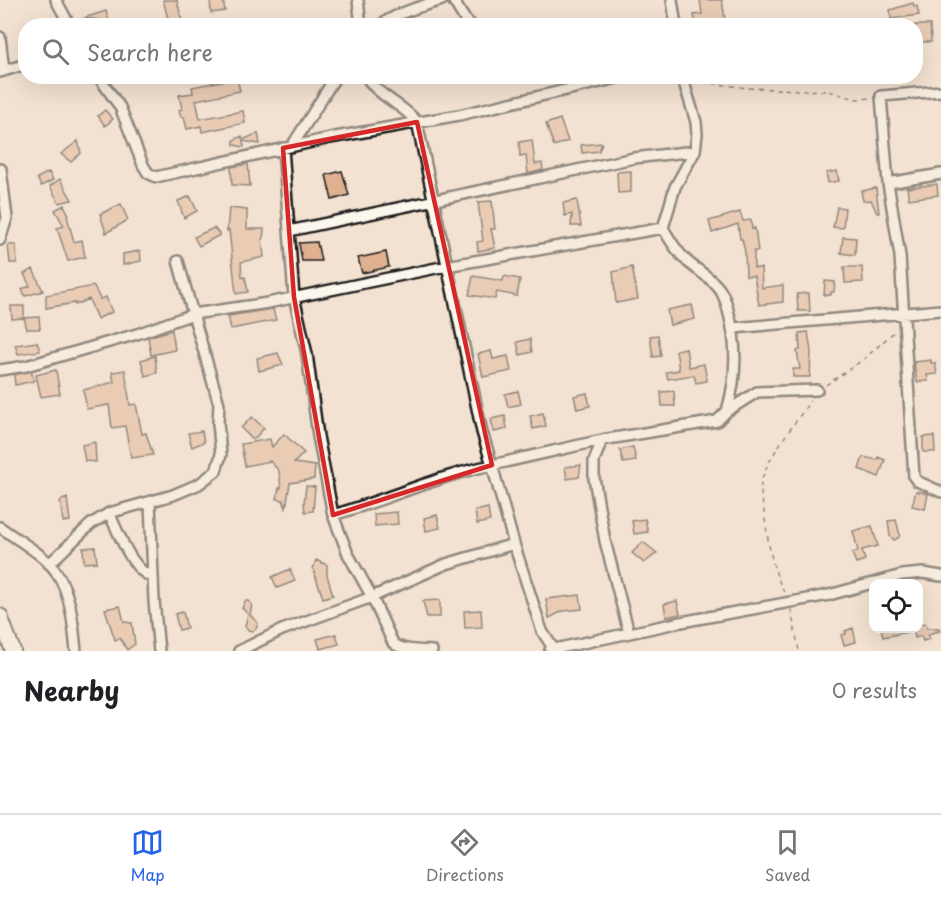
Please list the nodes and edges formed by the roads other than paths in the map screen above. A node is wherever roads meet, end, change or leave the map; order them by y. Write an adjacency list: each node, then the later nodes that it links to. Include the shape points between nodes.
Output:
1 (56, 0): 6 (street)
2 (358, 0): 7 (street)
3 (442, 0): 8 (street)
4 (453, 0): 9 (street)
5 (672, 0): 10 (street)
6 (66, 18)
7 (360, 18)
8 (389, 18)
9 (464, 18)
10 (675, 18)
11 (0, 37): 13 (street)
12 (18, 67): 13 (street)
13 (2, 72)
14 (104, 84): 21 (street, via 120,107 143,165 153,176)
15 (330, 84): 21 (street)
16 (373, 84): 20 (street)
17 (592, 84): 20 (street)
18 (685, 84): 22 (street, via 696,122)
19 (941, 91): 25 (street, via 881,96)
20 (417, 122): 21 (street); 26 (street)
21 (287, 147): 28 (street)
22 (694, 151): 26 (street, via 634,158); 27 (street, via 675,187)
23 (1, 169): 29 (street, via 7,218)
24 (941, 174): 25 (street)
25 (888, 183): 35 (street)
26 (433, 200): 28 (street); 31 (street)
27 (663, 228): 31 (street); 36 (street, via 687,261 722,292)
28 (289, 231): 32 (street)
29 (0, 240)
30 (178, 261): 34 (street)
31 (446, 266): 32 (street); 41 (street)
32 (294, 297): 34 (street); 45 (street)
33 (941, 310): 35 (street)
34 (193, 314): 37 (street, via 27,366); 43 (street, via 217,396 220,459 216,471 199,484)
35 (905, 319): 36 (street); 42 (street, via 914,477)
36 (733, 328): 39 (street, via 735,377)
37 (0, 370)
38 (817, 390): 39 (street, via 757,392)
39 (727, 411): 40 (street, via 717,421)
40 (602, 440): 41 (street); 53 (street, via 594,461 594,478 605,541)
41 (492, 465): 45 (street, via 466,470); 47 (street)
42 (941, 492)
43 (150, 502): 44 (street); 50 (street)
44 (109, 513): 48 (street, via 91,524); 50 (street, via 132,559 142,573)
45 (333, 515): 51 (street, via 355,570)
46 (0, 527): 48 (street)
47 (514, 544): 51 (street, via 446,564); 54 (street)
48 (49, 564): 56 (street, via 66,593)
49 (941, 576): 53 (street, via 902,575 829,595)
50 (153, 577): 57 (street)
51 (372, 597): 58 (street, via 282,630); 59 (street, via 397,647)
52 (0, 616): 55 (main road)
53 (629, 633): 54 (street)
54 (552, 650)
55 (13, 651)
56 (76, 651)
57 (159, 651)
58 (239, 651)
59 (432, 651)

